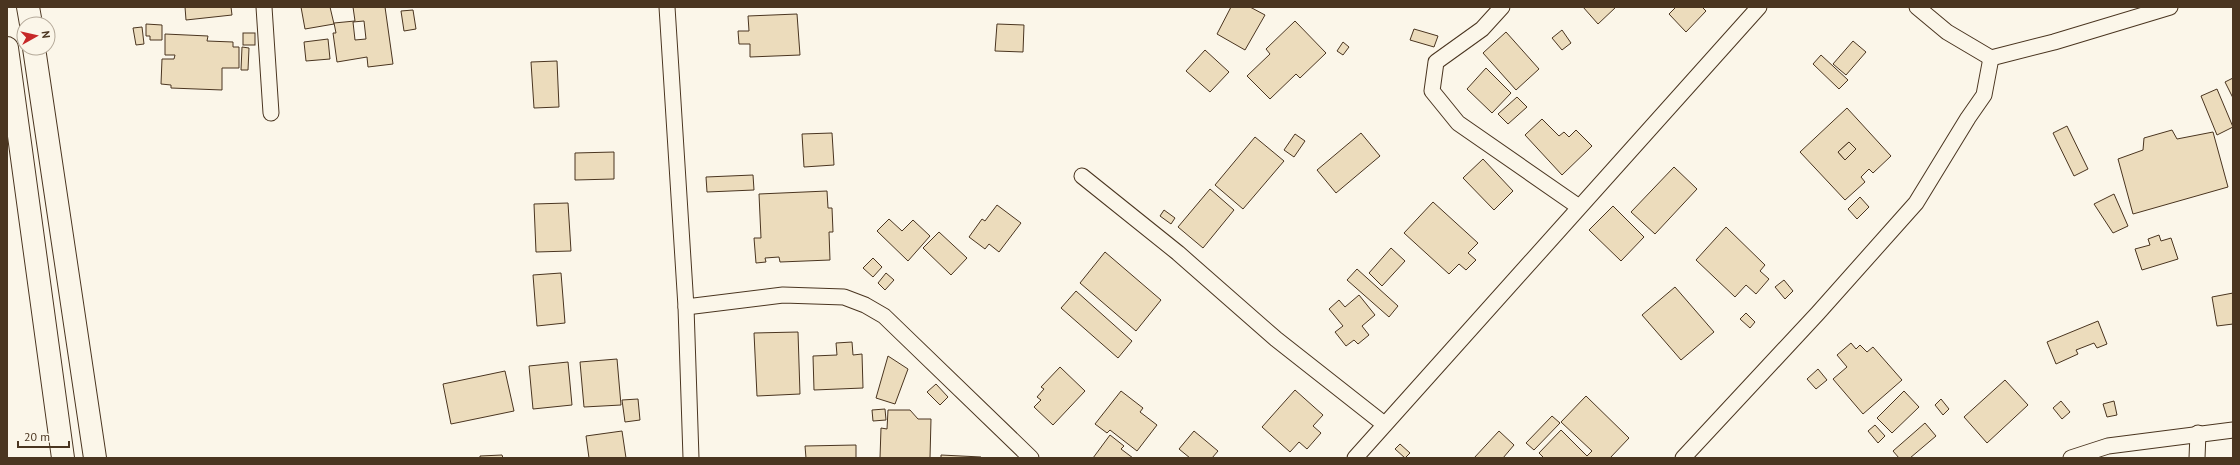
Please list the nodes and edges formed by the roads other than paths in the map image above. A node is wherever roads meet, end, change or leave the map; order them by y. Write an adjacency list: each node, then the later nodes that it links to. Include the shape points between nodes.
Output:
1 (264, 7): 10 (street)
2 (667, 7): 13 (street)
3 (1502, 7): 12 (street, via 1482,30 1436,62 1432,91 1458,123)
4 (1759, 7): 12 (street)
5 (1917, 7): 9 (street, via 1947,32)
6 (2170, 7): 9 (street)
7 (7, 48): 18 (main road)
8 (35, 56): 19 (main road)
9 (1991, 58): 22 (street, via 1984,95 1916,203)
10 (271, 113)
11 (1082, 176): 14 (street, via 1178,253 1276,338)
12 (1578, 207): 14 (street)
13 (686, 307): 17 (street, via 783,294 844,297 865,305 884,316); 20 (street)
14 (1384, 424): 21 (street)
15 (2233, 430): 16 (street)
16 (2198, 433): 23 (street, via 2108,446); 24 (street)
17 (1029, 457)
18 (63, 458)
19 (94, 458)
20 (691, 458)
21 (1355, 458)
22 (1683, 458)
23 (2071, 458)
24 (2197, 458)

